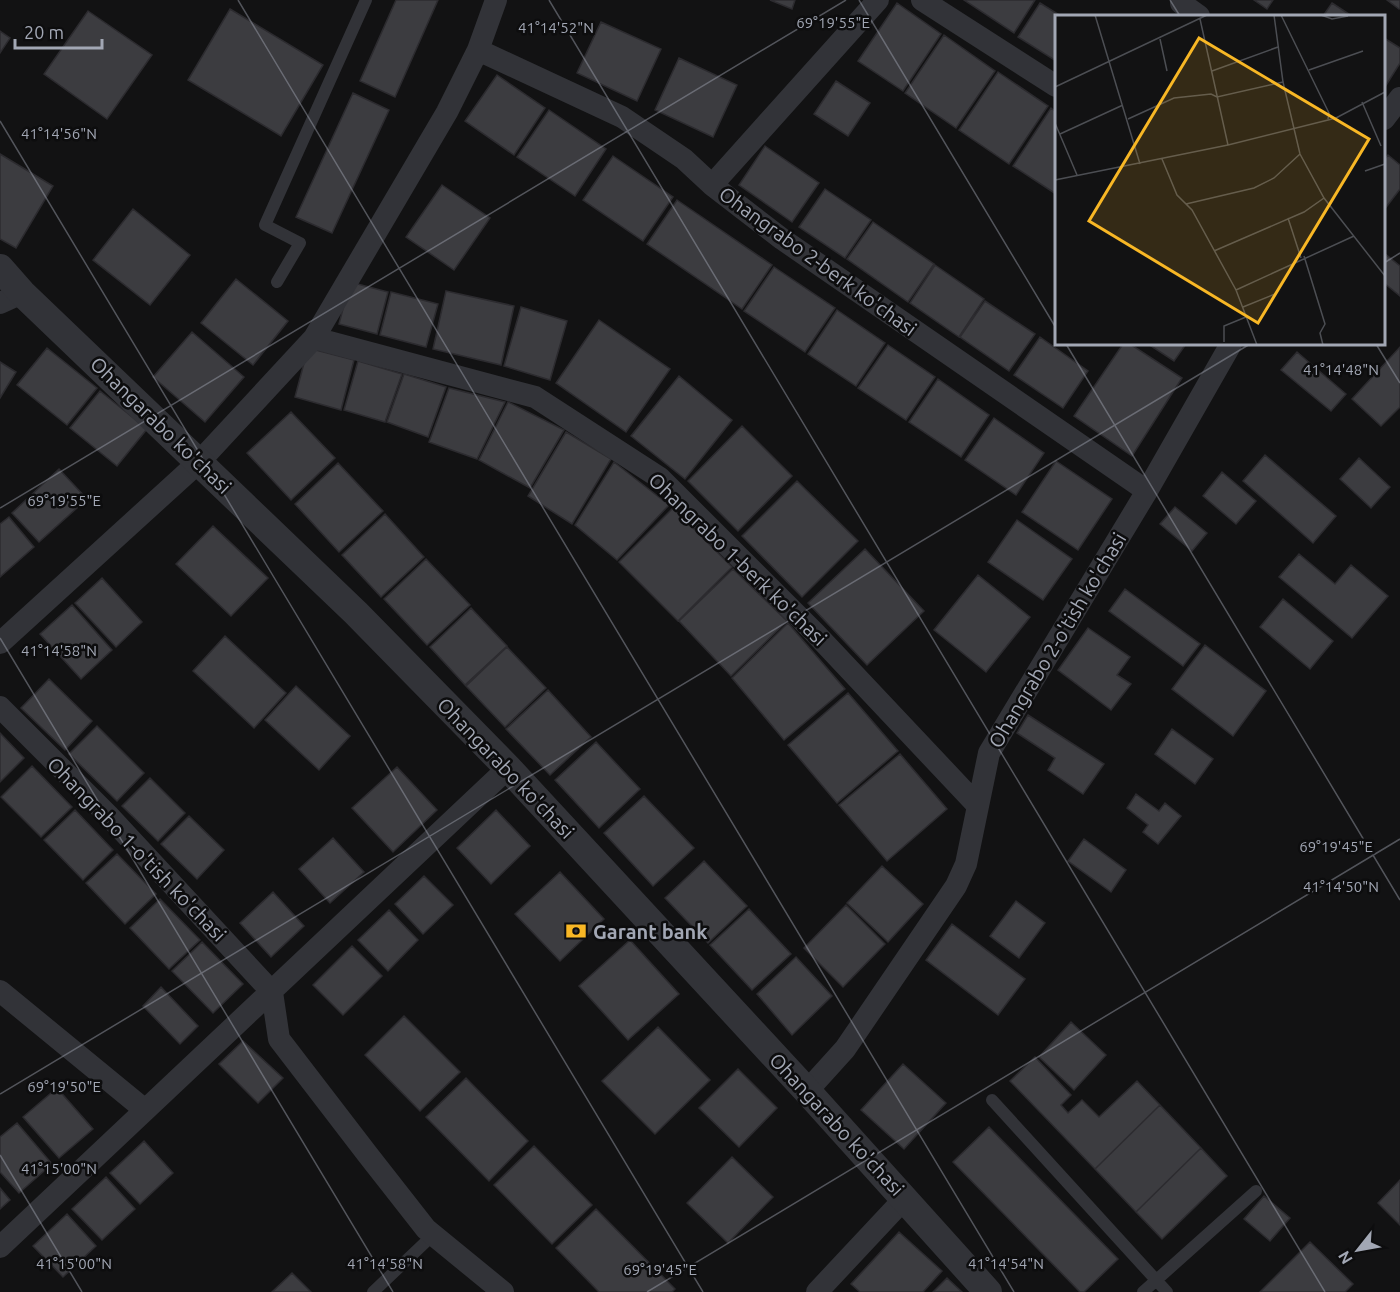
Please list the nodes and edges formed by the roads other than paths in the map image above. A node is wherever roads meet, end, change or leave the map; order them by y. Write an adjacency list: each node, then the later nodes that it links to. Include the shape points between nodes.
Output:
1 (366, 0): 13 (lane, via 265,225 300,243)
2 (496, 0): 7 (street)
3 (878, 0): 11 (street)
4 (922, 0): 8 (street)
5 (1181, 3): 6 (street)
6 (1198, 15)
7 (478, 50): 11 (street, Ohangrabo 2-berk ko'chasi, via 622,117 684,159); 15 (street, via 447,112)
8 (1055, 85)
9 (1400, 98): 10 (street)
10 (1385, 117)
11 (712, 185): 18 (street, Ohangrabo 2-berk ko'chasi, via 782,240)
12 (0, 268): 14 (street, Ohangarabo ko'chasi)
13 (277, 282)
14 (11, 298): 17 (street, Ohangarabo ko'chasi)
15 (314, 338): 17 (street); 22 (street, Ohangrabo 1-berk ko'chasi, via 535,397 660,478 815,633)
16 (1230, 345): 18 (street, Ohangrabo 2-o'tish ko'chasi)
17 (200, 461): 19 (street); 21 (street, Ohangarabo ko'chasi, via 357,613)
18 (1147, 491): 22 (street, Ohangrabo 2-o'tish ko'chasi, via 989,753)
19 (0, 643)
20 (0, 707): 24 (street, Ohangrabo 1-o'tish ko'chasi, via 108,815)
21 (508, 768): 24 (street); 25 (street, Ohangarabo ko'chasi)
22 (978, 806): 25 (street, Ohangrabo 2-o'tish ko'chasi, via 966,864 956,886 846,1049)
23 (0, 991): 27 (street)
24 (272, 992): 27 (street); 30 (street, via 279,1039)
25 (807, 1091): 29 (street, Ohangarabo ko'chasi)
26 (992, 1100): 32 (lane)
27 (145, 1110): 31 (street)
28 (1256, 1191): 32 (lane)
29 (905, 1198): 35 (street); 36 (street, Ohangarabo ko'chasi)
30 (433, 1235): 33 (lane); 34 (street)
31 (0, 1247)
32 (1156, 1280): 37 (lane); 38 (lane)
33 (373, 1292)
34 (503, 1292)
35 (817, 1292)
36 (988, 1292)
37 (1143, 1292)
38 (1167, 1292)

